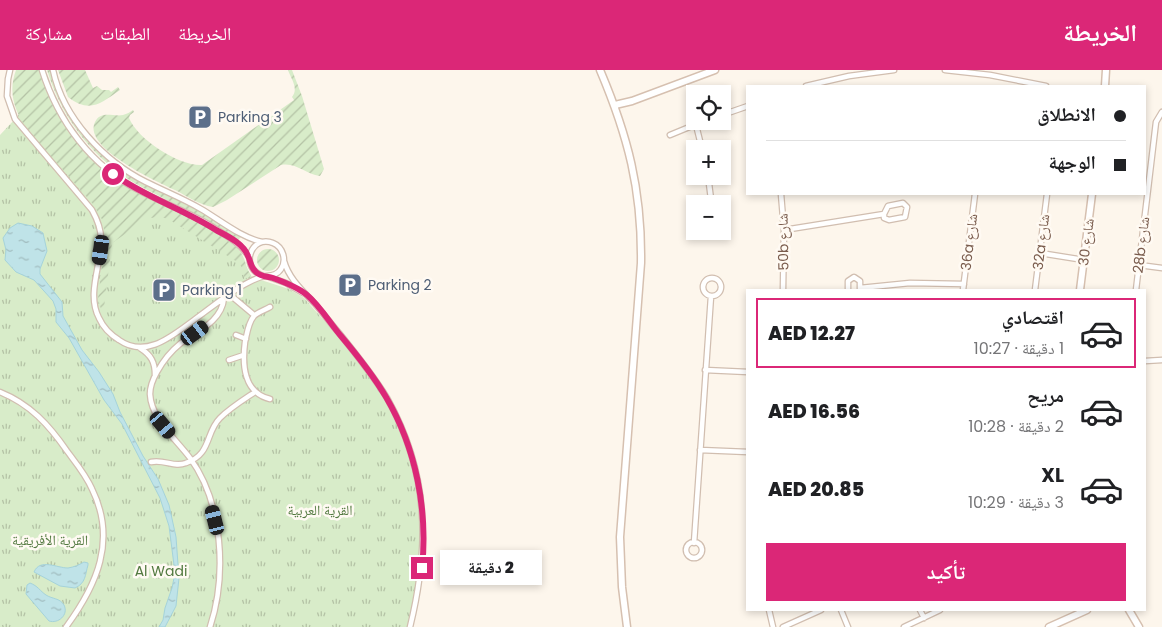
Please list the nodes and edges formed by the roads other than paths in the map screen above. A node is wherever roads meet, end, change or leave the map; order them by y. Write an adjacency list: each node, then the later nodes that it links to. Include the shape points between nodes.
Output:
1 (10, 70): 48 (street, via 7,96 15,118 97,219 101,239 94,299 98,318 116,338)
2 (42, 70): 27 (street, via 65,122 100,164 139,191 178,208 238,243)
3 (53, 70): 25 (street, via 64,100 81,128 117,164)
4 (600, 70): 13 (street)
5 (715, 70): 13 (street)
6 (894, 70): 10 (street)
7 (945, 70): 9 (street)
8 (1107, 71): 12 (street)
9 (990, 72): 11 (street)
10 (810, 85)
11 (1042, 85)
12 (1105, 85)
13 (616, 107): 75 (street, via 635,176 642,236 620,537)
14 (746, 107): 15 (street)
15 (731, 111)
16 (1161, 113): 30 (street, 28b شارع, via 1156,122)
17 (686, 128): 18 (street)
18 (670, 135)
19 (781, 195): 24 (street, 50b شارع)
20 (975, 195): 33 (street, 36a شارع)
21 (1047, 195): 26 (street, 32a شارع)
22 (1092, 195): 29 (street, شارع 30)
23 (884, 214): 23 (street, via 888,220 904,218 907,206 903,203 890,206); 24 (street)
24 (784, 230): 34 (street, 50b شارع)
25 (263, 242): 27 (street, via 254,247); 28 (street, via 278,246)
26 (1040, 253): 29 (street); 37 (street, 32a شارع)
27 (249, 257): 32 (street, via 251,267)
28 (284, 259): 32 (street, via 277,273); 41 (street, via 292,277)
29 (1084, 260): 38 (street, شارع 30)
30 (1139, 265): 31 (street); 39 (street, 28b شارع)
31 (1162, 268)
32 (265, 276): 40 (street); 41 (street)
33 (964, 287): 36 (street, via 910,283)
34 (783, 289)
35 (848, 289): 36 (street, via 848,281 854,277 859,279)
36 (860, 289)
37 (1035, 289)
38 (1080, 289)
39 (1136, 289)
40 (229, 294): 43 (street); 45 (street)
41 (306, 294): 74 (street, via 376,380 397,419 412,457 421,497 424,538 421,578)
42 (711, 296): 42 (street, via 718,294 718,280 705,281 705,294); 53 (street)
43 (224, 298): 48 (street, via 164,340); 55 (street, via 219,315 172,352)
44 (270, 307): 45 (street)
45 (254, 315): 47 (street)
46 (236, 335): 47 (street)
47 (246, 339): 49 (street)
48 (140, 348): 55 (street, via 152,360)
49 (244, 355): 50 (street); 57 (street, via 246,375)
50 (229, 360)
51 (1162, 360): 52 (street)
52 (1146, 361)
53 (706, 370): 54 (street); 59 (street)
54 (746, 372)
55 (155, 376): 61 (street, via 150,394 155,413)
56 (0, 392): 72 (street, via 24,404 48,424 87,479 100,510 102,543 97,573 86,599)
57 (255, 392): 58 (street); 61 (street, via 219,419 202,452)
58 (270, 399)
59 (700, 450): 60 (street); 63 (street)
60 (746, 452)
61 (192, 460): 62 (street, via 178,465 160,460); 73 (street, via 205,486 220,554 218,589)
62 (151, 462)
63 (694, 543)
64 (769, 611): 76 (street)
65 (819, 611): 77 (street)
66 (841, 611): 78 (street)
67 (920, 611): 71 (street)
68 (938, 611): 71 (street)
69 (1085, 611): 80 (street)
70 (1130, 611): 81 (street)
71 (924, 618): 79 (street)
72 (66, 627)
73 (210, 627)
74 (410, 627)
75 (627, 627)
76 (773, 627)
77 (783, 627)
78 (848, 627)
79 (904, 627)
80 (1049, 627)
81 (1139, 627)

